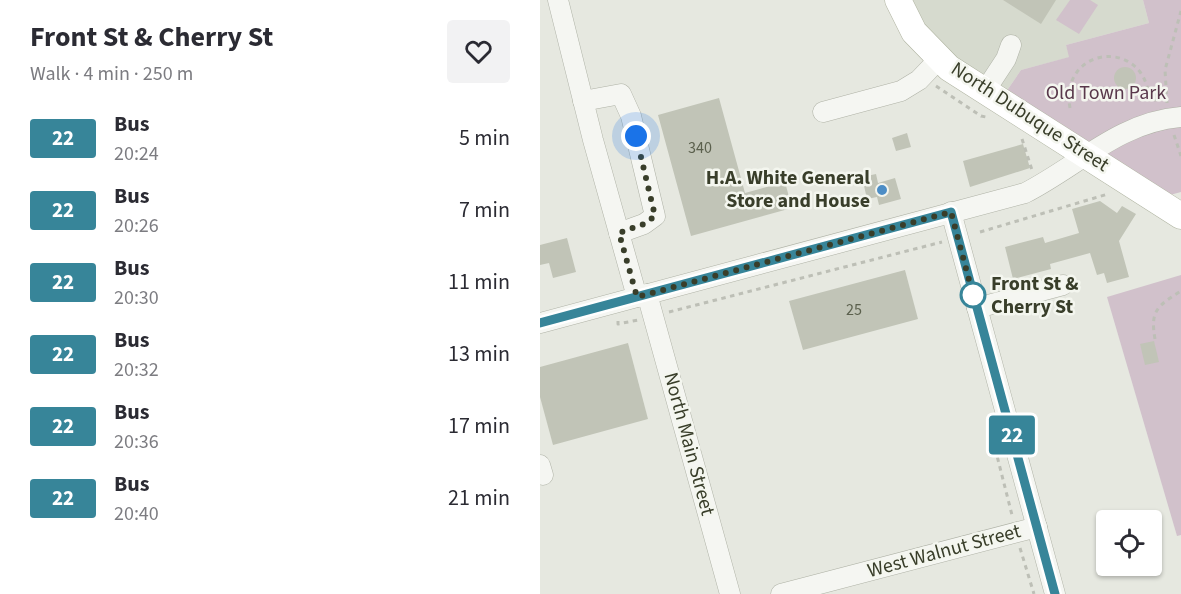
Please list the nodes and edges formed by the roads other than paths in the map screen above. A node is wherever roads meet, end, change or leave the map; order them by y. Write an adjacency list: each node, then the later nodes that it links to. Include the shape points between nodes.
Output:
1 (558, 0): 6 (street, North Main Street)
2 (898, 0): 4 (main road, North Dubuque Street)
3 (1011, 45): 5 (street)
4 (932, 66): 5 (main road, North Dubuque Street); 7 (street, via 902,91)
5 (985, 91): 9 (main road, North Dubuque Street)
6 (583, 101): 12 (street, North Main Street); 12 (street, via 621,94 631,116 655,216)
7 (824, 112)
8 (1175, 118): 9 (street, via 1126,130)
9 (1087, 154): 10 (street, via 1025,193); 11 (main road, North Dubuque Street)
10 (951, 212): 14 (street); 15 (street)
11 (1181, 216)
12 (619, 233): 14 (street, North Main Street)
13 (1063, 285): 15 (street)
14 (642, 296): 16 (street); 18 (street, North Main Street)
15 (977, 308): 17 (street)
16 (540, 323)
17 (1037, 527): 19 (street, West Walnut Street); 20 (street)
18 (730, 594)
19 (781, 594)
20 (1055, 594)

